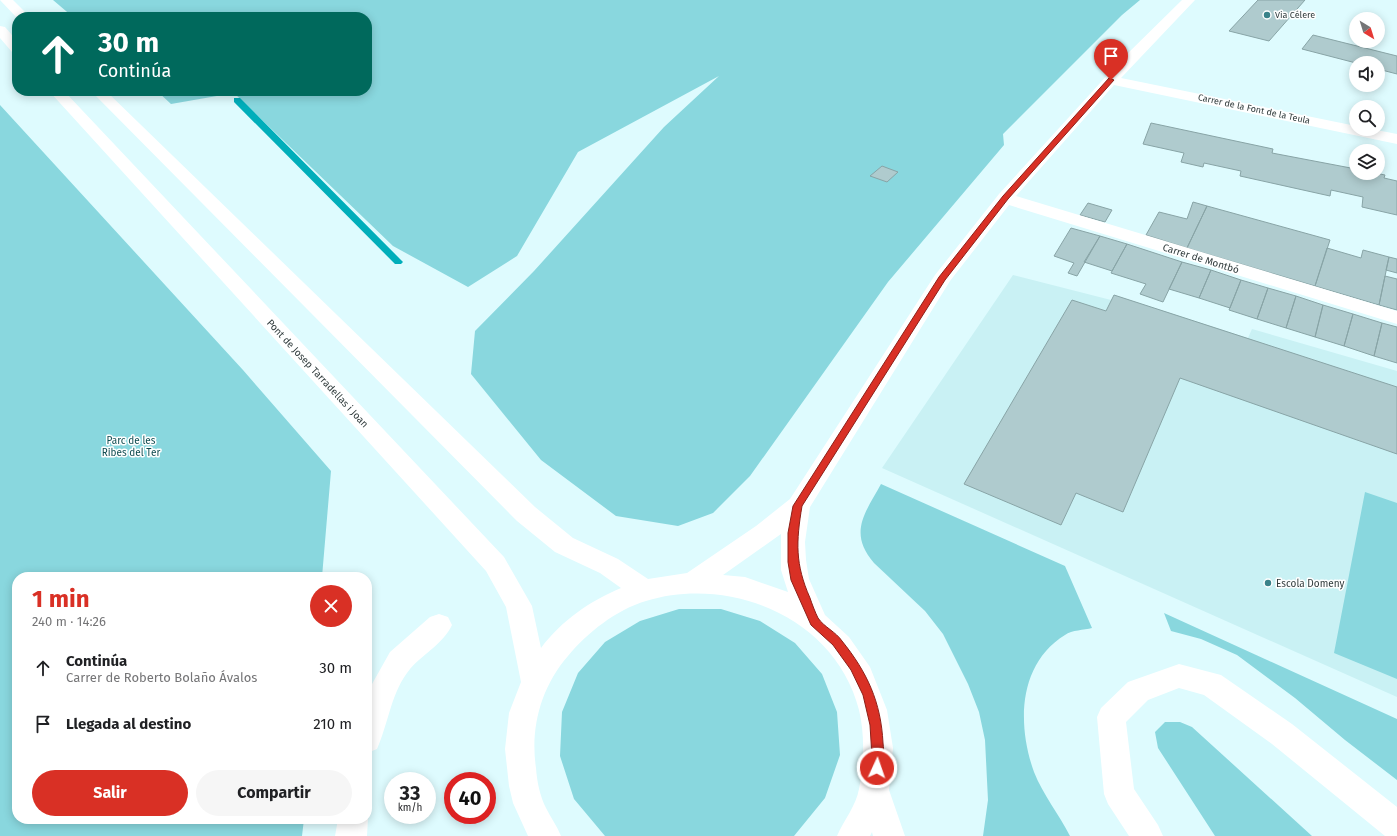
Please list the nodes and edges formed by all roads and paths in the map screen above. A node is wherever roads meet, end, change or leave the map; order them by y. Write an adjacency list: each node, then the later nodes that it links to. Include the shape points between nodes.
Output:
1 (6, 0): 3 (street)
2 (1189, 0): 6 (street)
3 (18, 12)
4 (0, 30): 5 (street)
5 (12, 43)
6 (1111, 80): 9 (street, Carrer de la Font de la Teula); 10 (street)
7 (61, 96): 17 (street, Pont de Josep Tarradellas i Joan, via 496,564 519,606)
8 (103, 96): 14 (street, via 526,514 564,545 609,566)
9 (1397, 139)
10 (1005, 198): 11 (street, Carrer de Montbó); 12 (street, via 942,279)
11 (1397, 318)
12 (798, 506): 13 (street, via 765,533); 15 (street, via 793,533 793,562 796,580)
13 (693, 582): 14 (street); 15 (street, via 719,583 769,595)
14 (645, 590): 17 (street, via 612,604 581,624 555,650)
15 (814, 621): 19 (street, via 837,642 851,660 869,695 876,725 878,757)
16 (439, 626): 18 (street, via 400,661 381,693)
17 (535, 681): 23 (street, via 526,704 520,756 522,783 530,809)
18 (372, 723)
19 (874, 790): 24 (street, via 865,815); 25 (street)
20 (352, 824): 22 (street)
21 (1397, 826): 26 (street, via 1282,734 1211,684 1179,676 1138,691 1111,717 1119,794)
22 (351, 836)
23 (545, 836)
24 (853, 836)
25 (889, 836)
26 (1147, 836)

